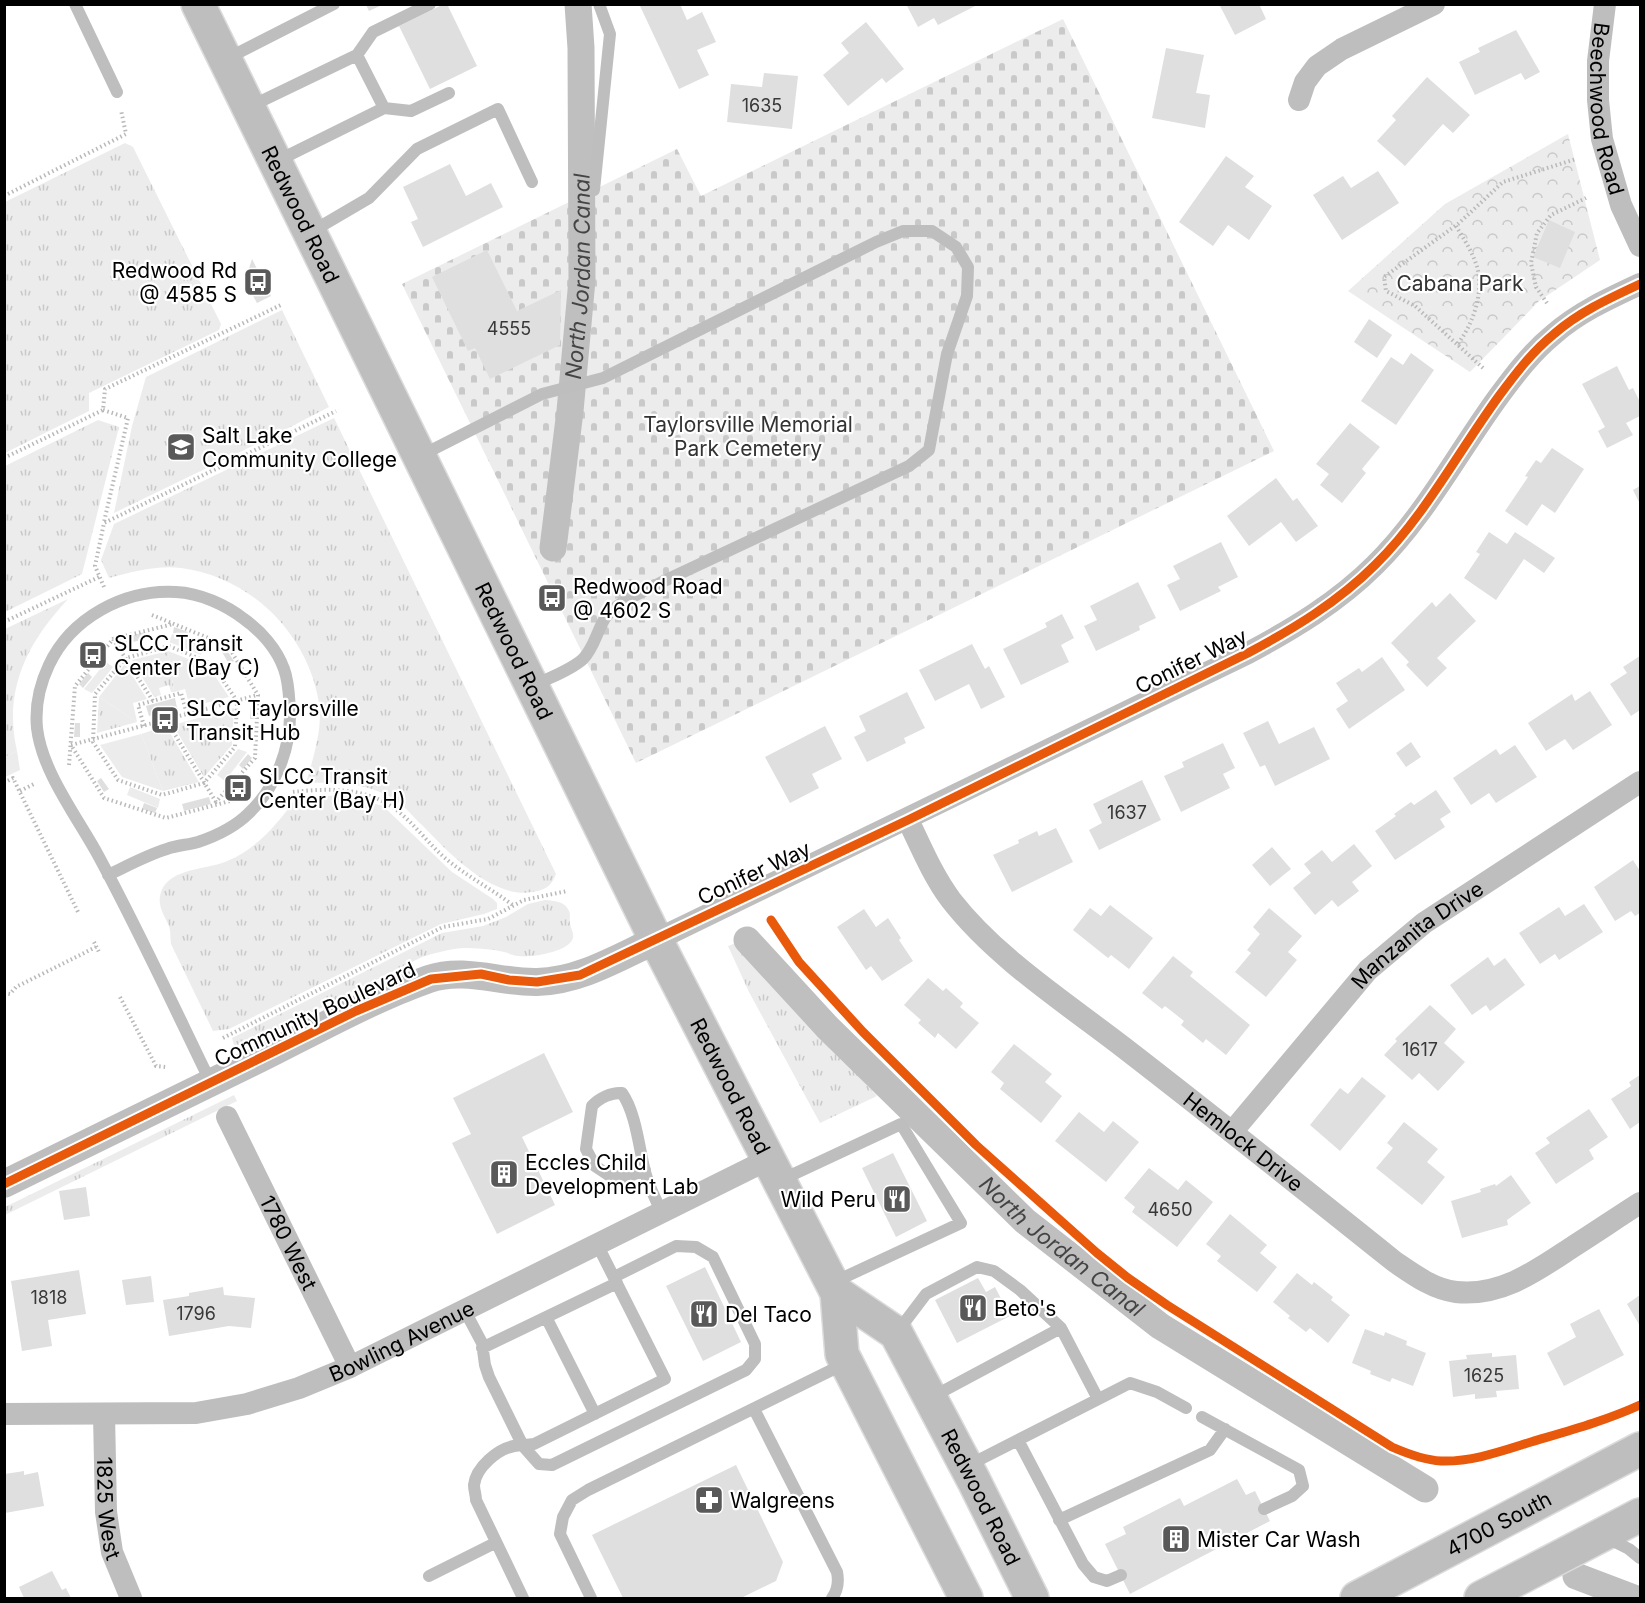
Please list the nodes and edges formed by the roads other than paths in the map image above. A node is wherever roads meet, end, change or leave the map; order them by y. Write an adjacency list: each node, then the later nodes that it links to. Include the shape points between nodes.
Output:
1 (75, 4): 10 (lane)
2 (198, 4): 9 (main road, Redwood Road)
3 (334, 4): 9 (lane)
4 (430, 4): 8 (lane, via 373,32)
5 (599, 4): 17 (lane, via 610,34)
6 (1434, 4): 12 (street, via 1342,49 1317,66 1305,82)
7 (1605, 4): 19 (street, Beechwood Road, via 1598,61 1602,139 1621,205)
8 (357, 55): 13 (lane); 14 (lane)
9 (224, 59): 13 (main road, Redwood Road)
10 (117, 92)
11 (449, 93): 14 (lane, via 411,111)
12 (1299, 100)
13 (248, 107): 15 (main road, Redwood Road)
14 (384, 108): 15 (lane)
15 (275, 162): 18 (main road, Redwood Road)
16 (532, 182): 18 (lane, via 498,109 417,149 369,198)
17 (594, 190)
18 (310, 233): 21 (main road, Redwood Road)
19 (1641, 246)
20 (1641, 284): 24 (street, Conifer Way, via 1588,309 1554,333 1525,361 1410,526 1375,565 1334,600 1248,653)
21 (418, 456): 22 (main road, Redwood Road); 22 (lane, via 542,394 603,378 903,231 932,231 956,247 968,267 966,296 947,354 929,450 909,466 633,597 606,617 580,661)
22 (531, 686): 26 (main road, Redwood Road)
23 (1641, 782): 29 (street, Manzanita Drive, via 1395,945 1368,970)
24 (908, 820): 26 (street, Conifer Way); 29 (street, Hemlock Drive, via 941,885 974,926 1020,967)
25 (108, 874): 25 (lane, via 43,754 37,727 43,678 65,639 102,608 149,593 178,592 205,598 254,626 284,669 290,724 285,752 276,777 263,796 230,827); 27 (lane)
26 (656, 940): 27 (street, Community Boulevard, via 580,975 558,980 537,982 481,974 431,979 356,1011); 31 (main road, Redwood Road)
27 (211, 1083): 32 (street, Community Boulevard)
28 (227, 1116): 44 (street, 1780 West)
29 (1232, 1132): 33 (street, Hemlock Drive, via 1395,1262 1422,1281 1456,1292 1479,1292 1509,1285)
30 (645, 1170): 30 (lane, via 626,1098 614,1092 592,1106 586,1149 595,1166 610,1176 627,1177); 34 (lane)
31 (775, 1170): 34 (street, Bowling Avenue); 37 (main road, Redwood Road); 37 (lane, via 901,1124 961,1223)
32 (4, 1184)
33 (1641, 1203)
34 (662, 1212): 35 (street, Bowling Avenue)
35 (597, 1244): 36 (lane); 38 (street, Bowling Avenue)
36 (615, 1280): 39 (lane); 51 (lane, via 665,1379); 55 (lane, via 676,1246 696,1247 713,1257 755,1344 755,1359 746,1370 552,1465 539,1464)
37 (834, 1288): 41 (main road, Redwood Road); 43 (main road, Redwood Road, via 842,1354)
38 (464, 1309): 42 (lane); 44 (street, Bowling Avenue)
39 (546, 1317): 42 (lane); 51 (lane)
40 (1061, 1328): 41 (lane, via 994,1271 977,1267 926,1294); 45 (lane); 46 (lane)
41 (896, 1333): 45 (main road, Redwood Road)
42 (482, 1348): 55 (lane, via 489,1377)
43 (847, 1363): 48 (lane); 70 (main road, Redwood Road)
44 (350, 1367): 50 (street, Bowling Avenue, via 300,1389 248,1404 196,1413)
45 (930, 1398): 57 (main road, Redwood Road)
46 (1098, 1399): 47 (lane, via 1130,1383); 54 (lane)
47 (1186, 1408)
48 (754, 1409): 68 (lane, via 572,1500 560,1534); 69 (lane, via 837,1572 839,1581)
49 (4, 1414): 50 (street, Bowling Avenue)
50 (104, 1414): 66 (street, 1825 West, via 112,1552)
51 (595, 1414): 55 (lane)
52 (1202, 1417): 53 (lane)
53 (1225, 1429): 58 (lane, via 1299,1470 1303,1486 1292,1496); 60 (lane, via 1210,1450)
54 (1018, 1440): 57 (lane); 60 (lane)
55 (523, 1446): 62 (lane, via 514,1446 487,1461 474,1485 476,1500)
56 (1641, 1449): 72 (main road, 4700 South)
57 (966, 1467): 71 (main road, Redwood Road)
58 (1264, 1509)
59 (1641, 1515): 61 (main road)
60 (1059, 1520): 64 (lane, via 1094,1577 1107,1581)
61 (1602, 1535): 63 (lane); 73 (main road)
62 (495, 1543): 65 (lane); 67 (lane)
63 (1641, 1558)
64 (1122, 1575)
65 (429, 1576)
66 (131, 1599)
67 (523, 1599)
68 (591, 1599)
69 (832, 1599)
70 (966, 1599)
71 (1032, 1599)
72 (1357, 1599)
73 (1481, 1599)

